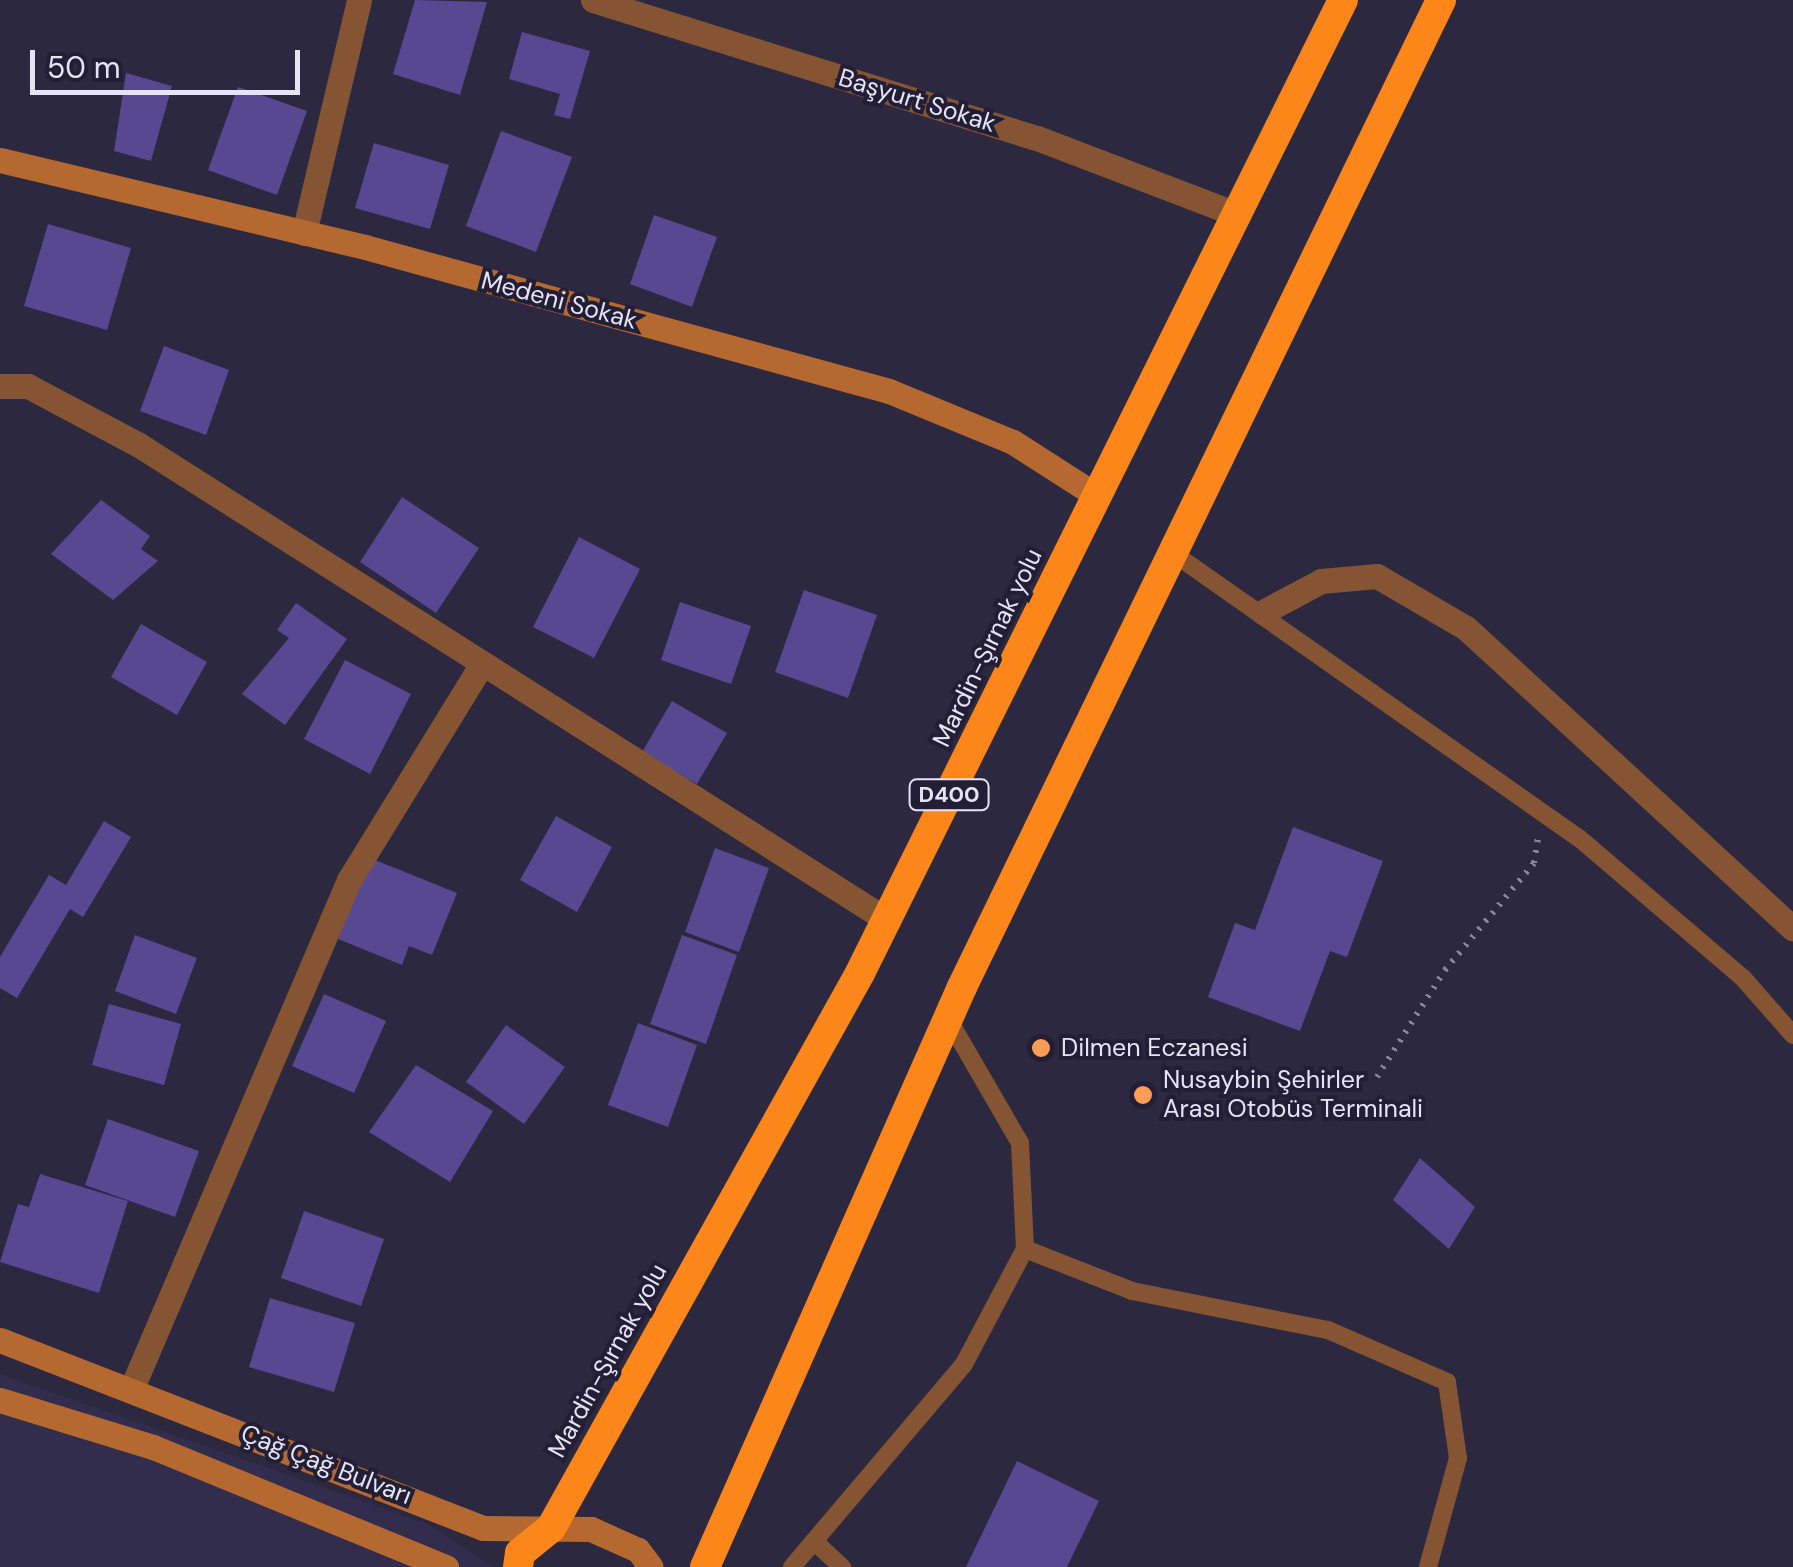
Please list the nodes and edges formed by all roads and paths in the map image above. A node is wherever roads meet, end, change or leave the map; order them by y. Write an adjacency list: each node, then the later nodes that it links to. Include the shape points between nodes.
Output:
1 (359, 0): 7 (street)
2 (594, 0): 6 (street, Başyurt Sokak, via 1037,138)
3 (1342, 0): 6 (highway, Mardin-Şırnak yolu / D400)
4 (1441, 0): 10 (highway)
5 (0, 160): 7 (main road, Medeni Sokak)
6 (1236, 214): 9 (highway, Mardin-Şırnak yolu / D400)
7 (304, 232): 9 (main road, Medeni Sokak, via 889,391 1013,442)
8 (0, 386): 12 (street, via 28,386 139,445)
9 (1097, 496): 14 (highway, Mardin-Şırnak yolu / D400)
10 (1173, 552): 11 (lane); 16 (highway)
11 (1263, 612): 13 (lane); 15 (street, via 1321,581 1377,576 1466,628)
12 (480, 667): 14 (street); 21 (street, via 349,880)
13 (1541, 811): 17 (lane, via 1742,978); 18 (path, via 1534,863 1445,970)
14 (887, 920): 23 (highway, Mardin-Şırnak yolu / D400)
15 (1793, 928)
16 (948, 1019): 19 (lane, via 1020,1144); 28 (highway)
17 (1793, 1035)
18 (1377, 1078)
19 (1025, 1249): 24 (lane, via 964,1364); 31 (lane, via 1132,1291 1328,1330 1447,1382 1458,1458)
20 (0, 1340): 21 (main road, Çağ Çağ Bulvarı)
21 (131, 1390): 23 (main road, Çağ Çağ Bulvarı, via 484,1528)
22 (0, 1400): 25 (main road, Çağ Çağ Bulvarı, via 153,1447)
23 (551, 1528): 26 (highway, Mardin-Şırnak yolu / D400, via 520,1552); 27 (main road, Çağ Çağ Bulvarı, via 615,1537)
24 (815, 1542): 29 (lane); 30 (lane)
25 (446, 1567)
26 (518, 1567)
27 (651, 1567)
28 (705, 1567)
29 (792, 1567)
30 (842, 1567)
31 (1428, 1567)

